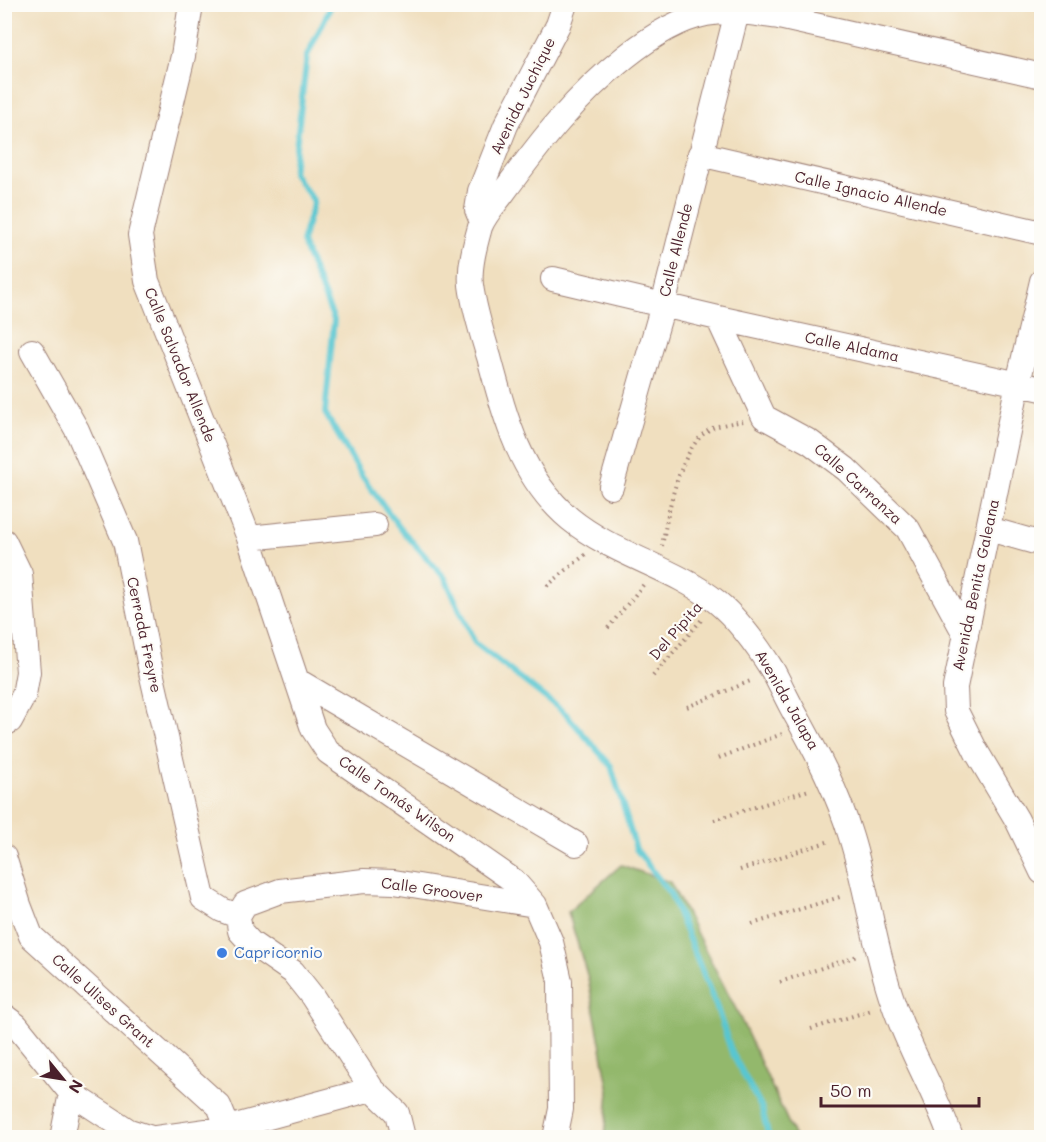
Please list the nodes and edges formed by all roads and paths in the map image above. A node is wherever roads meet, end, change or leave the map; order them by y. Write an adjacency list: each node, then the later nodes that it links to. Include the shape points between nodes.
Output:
1 (191, 4): 19 (street, Calle Salvador Allende, via 183,56 140,236 147,281)
2 (565, 4): 6 (street, Avenida Juchique, via 501,136 480,191 477,210)
3 (737, 12): 4 (street, via 816,24); 5 (street, Calle Allende); 6 (street, via 707,14 675,24 642,45 575,104 535,149)
4 (1041, 75)
5 (700, 154): 7 (street, Calle Ignacio Allende); 10 (street, Calle Allende)
6 (482, 222): 21 (street, Avenida Jalapa, via 471,283 506,423 546,494)
7 (1041, 233)
8 (553, 279): 10 (street, Calle Aldama)
9 (1041, 281): 13 (street, Avenida Benita Galeana)
10 (663, 305): 11 (street, Calle Aldama); 16 (street, Calle Allende)
11 (718, 318): 13 (street, Calle Aldama); 15 (street)
12 (32, 351): 44 (street, Cerrada Freyre, via 77,430 125,541 203,898)
13 (1018, 383): 14 (street, Calle Aldama); 18 (street, Avenida Benita Galeana)
14 (1041, 389)
15 (764, 417): 23 (path, via 714,427 694,443 672,494); 27 (street, Calle Carranza, via 810,442 846,469 908,529)
16 (611, 487)
17 (375, 525): 19 (street)
18 (989, 529): 22 (street); 27 (street, Avenida Benita Galeana)
19 (249, 538): 30 (street, Calle Salvador Allende)
20 (4, 541): 32 (street, via 20,574 28,672 24,695 10,721)
21 (602, 541): 23 (street, Avenida Jalapa); 24 (path)
22 (1041, 544)
23 (657, 568): 25 (street, Avenida Jalapa); 26 (path)
24 (547, 585)
25 (717, 602): 28 (street, Avenida Jalapa, via 737,622); 29 (path, Del Pipita)
26 (608, 628)
27 (966, 636): 41 (street, Avenida Benita Galeana, via 955,687 956,711 1017,820)
28 (773, 672): 31 (path); 33 (street, Avenida Jalapa)
29 (653, 676)
30 (298, 681): 38 (street); 43 (street, Calle Tomás Wilson, via 313,729 328,752 514,881)
31 (687, 707)
32 (4, 724)
33 (802, 726): 34 (path); 35 (street, Avenida Jalapa)
34 (719, 758)
35 (830, 783): 36 (path); 37 (street, Avenida Jalapa)
36 (714, 820)
37 (851, 835): 40 (path); 42 (street, Avenida Jalapa)
38 (576, 844)
39 (4, 857): 53 (street, Calle Ulises Grant, via 31,936 219,1106)
40 (740, 870)
41 (1041, 872)
42 (866, 889): 45 (path); 46 (street, Avenida Jalapa)
43 (536, 905): 44 (street, Calle Groover, via 394,882 364,881 280,891 245,904); 58 (street, Calle Tomás Wilson, via 551,942 560,981 561,1109)
44 (238, 916): 51 (street, via 240,931 251,943 293,972 312,996)
45 (752, 924)
46 (877, 948): 47 (path); 48 (street, Avenida Jalapa)
47 (780, 982)
48 (893, 1004): 50 (path); 59 (street, Avenida Jalapa)
49 (4, 1016): 52 (street, via 16,1025)
50 (811, 1029)
51 (372, 1089): 53 (street); 57 (street, via 397,1113)
52 (71, 1093): 54 (street); 55 (street, via 129,1131)
53 (227, 1133): 56 (street)
54 (62, 1137)
55 (151, 1137)
56 (156, 1137)
57 (401, 1137)
58 (555, 1137)
59 (951, 1137)

